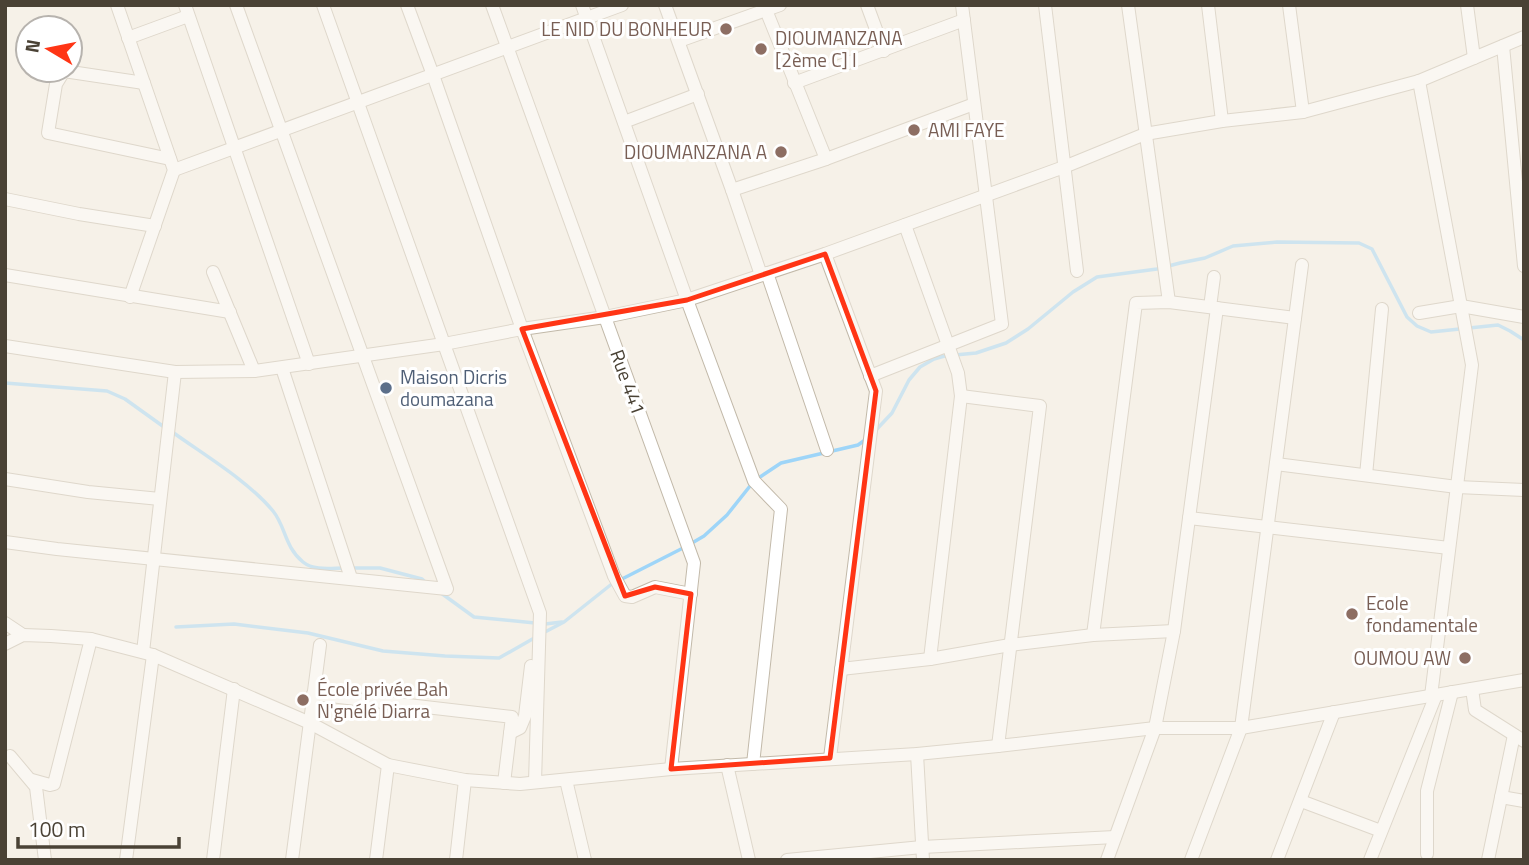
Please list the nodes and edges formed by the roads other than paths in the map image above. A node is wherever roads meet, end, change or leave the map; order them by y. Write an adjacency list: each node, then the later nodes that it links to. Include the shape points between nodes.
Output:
1 (117, 5): 20 (street)
2 (236, 5): 37 (street)
3 (323, 5): 32 (street)
4 (407, 5): 27 (street)
5 (492, 5): 24 (street, Rue 441)
6 (622, 5): 18 (street)
7 (665, 5): 22 (street)
8 (780, 5): 16 (street)
9 (867, 5): 25 (street)
10 (962, 5): 19 (street)
11 (1045, 5): 42 (street)
12 (1128, 5): 38 (street)
13 (1208, 5): 35 (street)
14 (1289, 5): 34 (street)
15 (1467, 5): 26 (street)
16 (766, 10): 22 (street); 30 (street)
17 (187, 11): 20 (street); 39 (street)
18 (584, 12): 24 (street); 36 (street)
19 (964, 20): 25 (street); 33 (street)
20 (128, 37): 29 (street)
21 (1524, 37): 23 (street)
22 (678, 41): 31 (street)
23 (1503, 46): 26 (street); 50 (street)
24 (507, 48): 27 (street); 64 (street, Rue 441)
25 (884, 51): 30 (street)
26 (1474, 58): 28 (street)
27 (433, 75): 32 (street); 67 (street)
28 (1419, 81): 34 (street); 59 (street)
29 (144, 83): 41 (street); 41 (street, via 64,71 56,84 48,133)
30 (794, 83): 40 (street)
31 (698, 94): 36 (street); 43 (street)
32 (358, 102): 37 (street); 68 (street)
33 (974, 104): 40 (street); 44 (street)
34 (1303, 112): 35 (street)
35 (1222, 121): 38 (street)
36 (624, 122): 57 (street)
37 (281, 130): 39 (street); 71 (street)
38 (1145, 134): 42 (street); 58 (street)
39 (234, 148): 41 (street); 72 (street)
40 (826, 159): 43 (street)
41 (172, 164): 47 (street)
42 (1065, 167): 44 (street); 51 (street)
43 (732, 190): 53 (street)
44 (986, 195): 46 (street); 70 (street, via 1002,324)
45 (5, 200): 47 (street)
46 (905, 225): 48 (street); 70 (street)
47 (155, 226): 56 (street)
48 (825, 254): 53 (street); 76 (street)
49 (1302, 265): 66 (street)
50 (1524, 266)
51 (1077, 271)
52 (213, 272): 62 (street)
53 (764, 274): 57 (street); 78 (street)
54 (5, 275): 56 (street)
55 (1214, 277): 60 (street)
56 (130, 297): 62 (street)
57 (687, 300): 64 (street); 120 (street, via 754,481 781,509)
58 (1169, 302): 60 (street); 95 (street, via 1136,303)
59 (1461, 306): 63 (street); 65 (street); 82 (street, via 1472,365)
60 (1214, 308): 66 (street); 85 (street)
61 (1382, 309): 80 (street)
62 (230, 312): 74 (street)
63 (1419, 313)
64 (605, 317): 67 (street); 91 (street, Rue 441, via 694,563)
65 (1524, 317)
66 (1295, 318): 79 (street)
67 (522, 329): 68 (street); 91 (street, via 625,596 655,587)
68 (444, 344): 71 (street); 127 (street, via 540,613)
69 (5, 346): 75 (street)
70 (949, 346): 76 (street); 77 (street)
71 (362, 355): 72 (street); 90 (street, via 447,589)
72 (309, 364): 73 (street)
73 (282, 368): 74 (street); 90 (street)
74 (254, 371): 75 (street)
75 (175, 372): 84 (street)
76 (870, 376): 103 (street, via 876,391)
77 (961, 396): 99 (street, via 1040,406); 101 (street)
78 (827, 450)
79 (1276, 464): 80 (street); 86 (street)
80 (1366, 475): 82 (street)
81 (5, 479): 84 (street)
82 (1457, 487): 83 (street); 88 (street)
83 (1524, 490)
84 (160, 499): 89 (street)
85 (1189, 518): 86 (street); 93 (street)
86 (1268, 527): 88 (street); 113 (street)
87 (5, 542): 89 (street)
88 (1448, 548): 109 (street)
89 (153, 559): 90 (street); 100 (street)
90 (351, 578)
91 (691, 594): 123 (street, Rue 441)
92 (5, 623): 94 (street)
93 (1174, 631): 95 (street); 112 (street)
94 (23, 635): 96 (street); 97 (street)
95 (1093, 635): 99 (street)
96 (91, 639): 100 (street); 124 (street, via 54,784)
97 (5, 644)
98 (320, 645): 108 (street)
99 (1010, 645): 101 (street); 116 (street)
100 (148, 653): 106 (street); 139 (street)
101 (930, 659): 103 (street)
102 (532, 662): 114 (street, via 525,716 520,728)
103 (841, 669): 119 (street)
104 (1524, 680): 105 (street)
105 (1472, 689): 107 (street); 115 (street, via 1475,710)
106 (234, 690): 111 (street); 140 (street)
107 (1452, 692): 109 (street); 135 (street, via 1427,791)
108 (313, 694): 111 (street); 114 (street, via 512,717)
109 (1433, 695): 110 (street); 132 (street)
110 (1334, 712): 113 (street); 130 (street)
111 (310, 723): 121 (street); 141 (street)
112 (1156, 728): 113 (street); 116 (street); 133 (street)
113 (1241, 729): 148 (street)
114 (510, 733): 128 (street)
115 (1519, 738): 129 (street)
116 (998, 746): 117 (street)
117 (917, 754): 119 (street); 134 (street)
118 (10, 756): 124 (street)
119 (830, 758): 120 (street)
120 (753, 764): 122 (street)
121 (388, 765): 125 (street); 142 (street)
122 (727, 765): 123 (street); 145 (street)
123 (670, 769): 126 (street)
124 (32, 780): 138 (street)
125 (465, 780): 128 (street); 143 (street)
126 (566, 780): 127 (street); 144 (street)
127 (535, 782): 128 (street)
128 (504, 783)
129 (1501, 797): 131 (street); 150 (street)
130 (1301, 801): 132 (street); 149 (street)
131 (1524, 801)
132 (1381, 831): 136 (street)
133 (1115, 837): 134 (street); 147 (street)
134 (922, 854): 137 (street)
135 (1427, 854)
136 (1372, 857)
137 (819, 858): 146 (street)
138 (45, 860)
139 (126, 860)
140 (213, 860)
141 (292, 860)
142 (376, 860)
143 (456, 860)
144 (585, 860)
145 (749, 860)
146 (787, 860)
147 (1107, 860)
148 (1191, 860)
149 (1278, 860)
150 (1488, 860)

